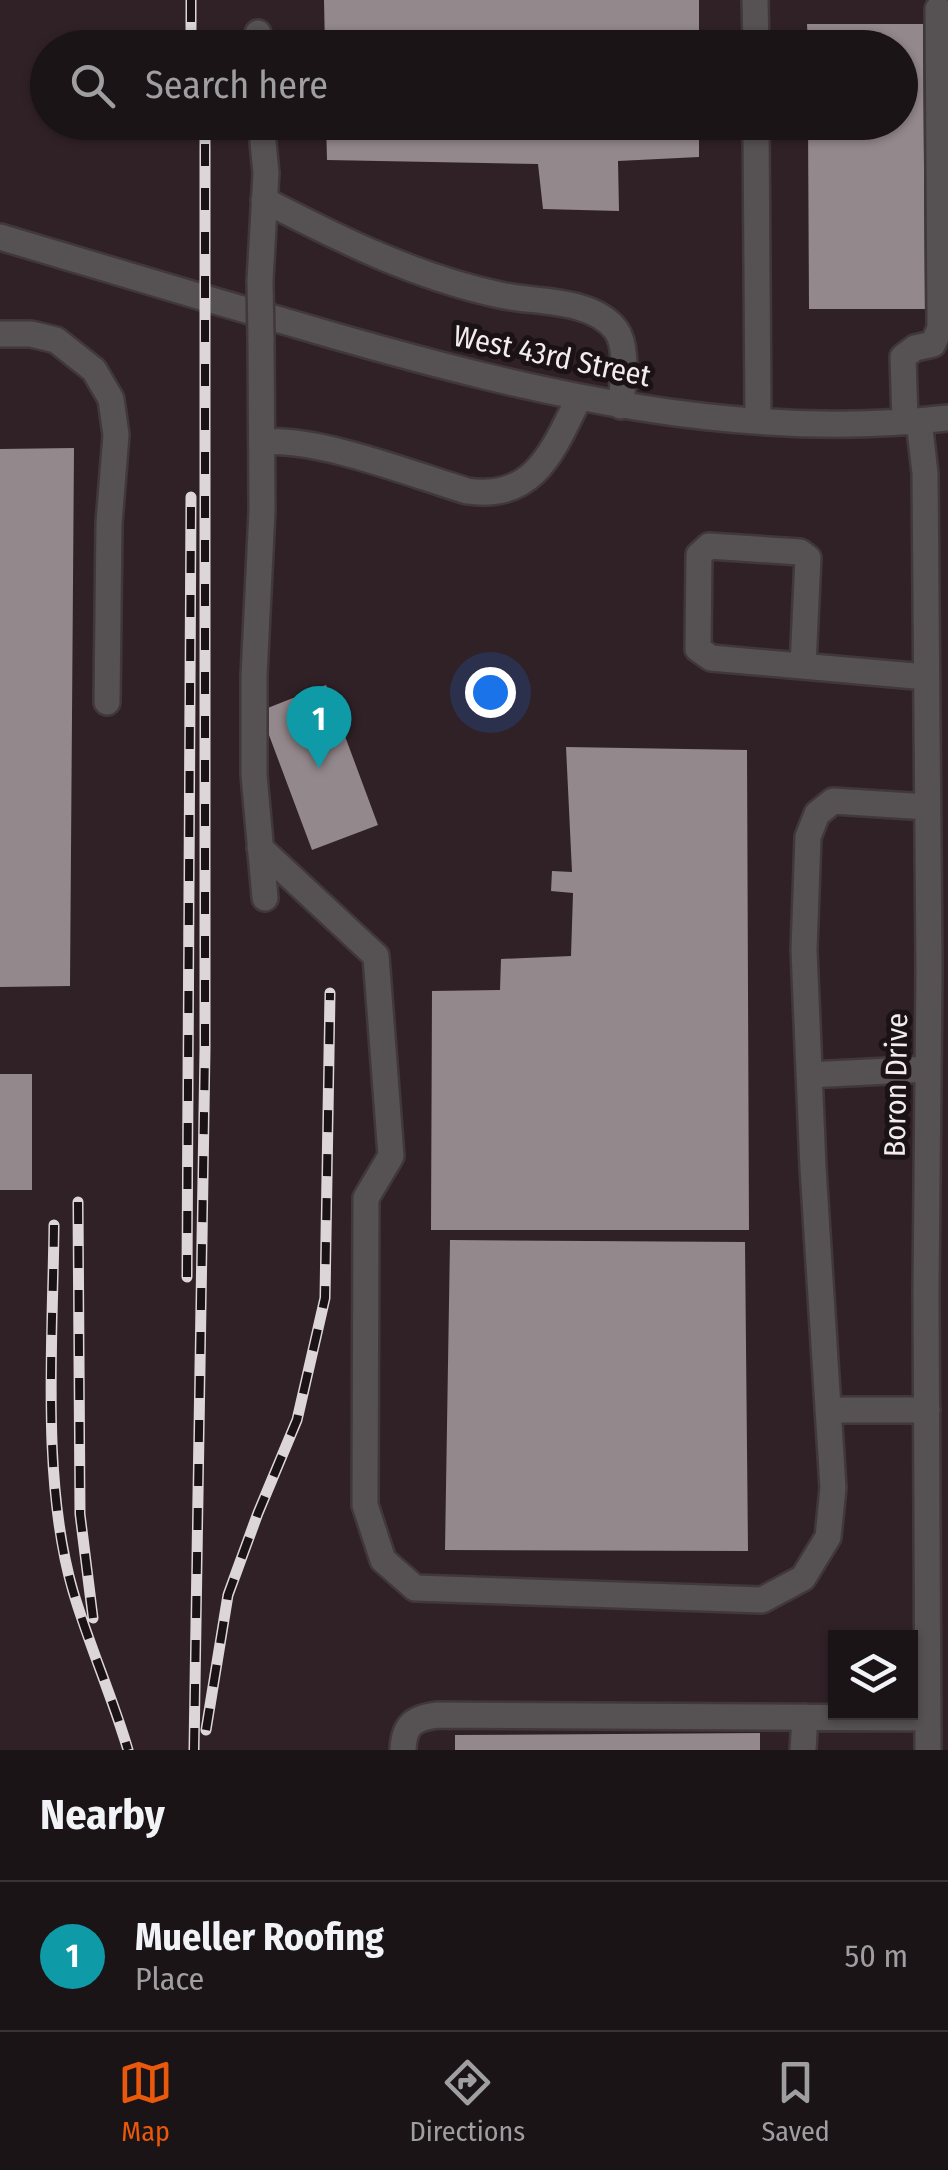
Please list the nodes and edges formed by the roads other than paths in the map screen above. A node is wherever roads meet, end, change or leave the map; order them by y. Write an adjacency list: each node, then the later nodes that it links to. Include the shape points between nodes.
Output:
1 (756, 0): 3 (street)
2 (938, 8): 13 (street, Boron Drive, via 940,328 933,344 903,357)
3 (756, 30)
4 (263, 140): 6 (street)
5 (756, 140): 12 (street)
6 (264, 200): 10 (street, via 406,267 498,295 593,311 616,330 622,346); 14 (street, bridge)
7 (0, 237): 9 (street, West 43rd Street, via 472,375)
8 (0, 334): 18 (street, via 56,340 94,370 110,399 116,435)
9 (579, 398): 10 (street, West 43rd Street); 14 (street, via 530,477 491,494 316,446)
10 (621, 406): 12 (street, West 43rd Street)
11 (948, 418): 13 (street, West 43rd Street)
12 (758, 420): 13 (street, West 43rd Street)
13 (912, 421): 15 (street, Boron Drive)
14 (262, 442): 20 (street, via 254,755)
15 (937, 528): 17 (street, Boron Drive)
16 (802, 666): 16 (street, via 711,658 698,649 699,555 708,546 800,552 808,558); 17 (street)
17 (934, 666): 19 (street, Boron Drive)
18 (108, 702)
19 (928, 807): 22 (street, Boron Drive); 23 (street, via 833,801 818,814 804,870)
20 (260, 848): 21 (street); 27 (street, via 376,956 391,1156 366,1198 365,1505 383,1560 416,1588 762,1600 803,1578 828,1537)
21 (265, 898)
22 (939, 968): 24 (street, Boron Drive)
23 (809, 1075): 24 (street); 27 (street)
24 (935, 1081): 25 (street, Boron Drive)
25 (938, 1168): 26 (street, Boron Drive)
26 (937, 1344): 28 (street, Boron Drive)
27 (828, 1410): 28 (street)
28 (927, 1410): 29 (street, Boron Drive)
29 (935, 1708): 30 (street); 33 (street, Boron Drive)
30 (806, 1717): 31 (street, via 438,1715 410,1722); 32 (street)
31 (402, 1750)
32 (803, 1750)
33 (928, 1750)

